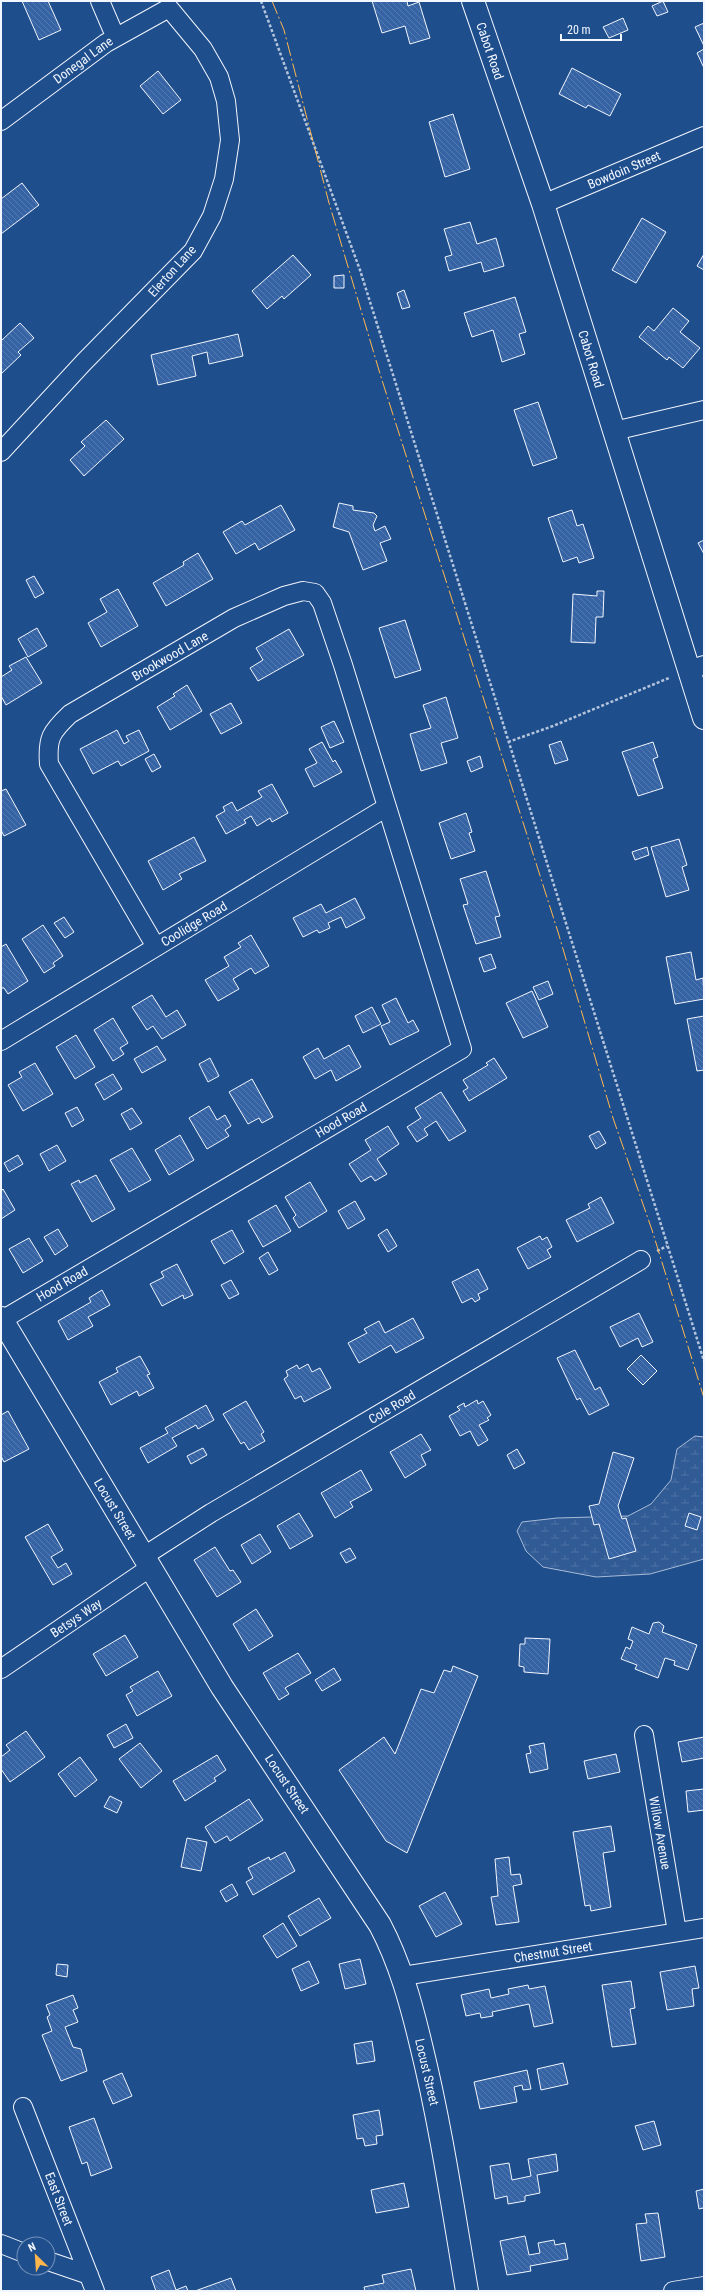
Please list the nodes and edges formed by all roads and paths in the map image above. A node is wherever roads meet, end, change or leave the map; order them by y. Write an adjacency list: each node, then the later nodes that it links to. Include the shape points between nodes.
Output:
1 (100, 1): 5 (street)
2 (261, 1): 14 (path, via 360,270)
3 (473, 1): 8 (main road, Cabot Road)
4 (169, 8): 5 (street, Donegal Lane); 11 (street, Elerton Lane, via 203,49 220,77 226,101 230,140 224,178 212,216 193,251 84,362)
5 (115, 36): 6 (street, Donegal Lane)
6 (1, 121)
7 (704, 136): 8 (street, Bowdoin Street)
8 (543, 204): 10 (main road, Cabot Road)
9 (704, 410): 10 (street)
10 (614, 431): 12 (main road, Cabot Road)
11 (1, 452)
12 (696, 667): 13 (main road, Cabot Road); 14 (path)
13 (704, 718)
14 (508, 742): 20 (path)
15 (387, 806): 16 (street, Coolidge Road); 16 (street, Brookwood Lane, via 336,644 322,603 315,593 302,591 284,596 234,618 70,714 54,730 48,745 49,764); 19 (street, Hood Road, via 462,1049)
16 (156, 947): 17 (street, Coolidge Road)
17 (1, 1041)
18 (641, 1260): 21 (street, Cole Road, via 211,1513)
19 (1, 1319): 21 (main road, Locust Street)
20 (704, 1361)
21 (147, 1562): 22 (street, Betsys Way); 26 (main road, Locust Street, via 222,1687 380,1925 393,1949)
22 (1, 1669)
23 (644, 1735): 25 (street, Willow Avenue)
24 (704, 1928): 25 (street, Chestnut Street)
25 (677, 1932): 26 (street, Chestnut Street)
26 (402, 1976): 33 (main road, Locust Street, via 432,2088)
27 (23, 2107): 31 (street, East Street)
28 (1, 2244): 29 (street)
29 (16, 2250)
30 (56, 2265): 31 (street)
31 (92, 2283)
32 (704, 2286): 34 (street)
33 (467, 2291)
34 (673, 2291)

